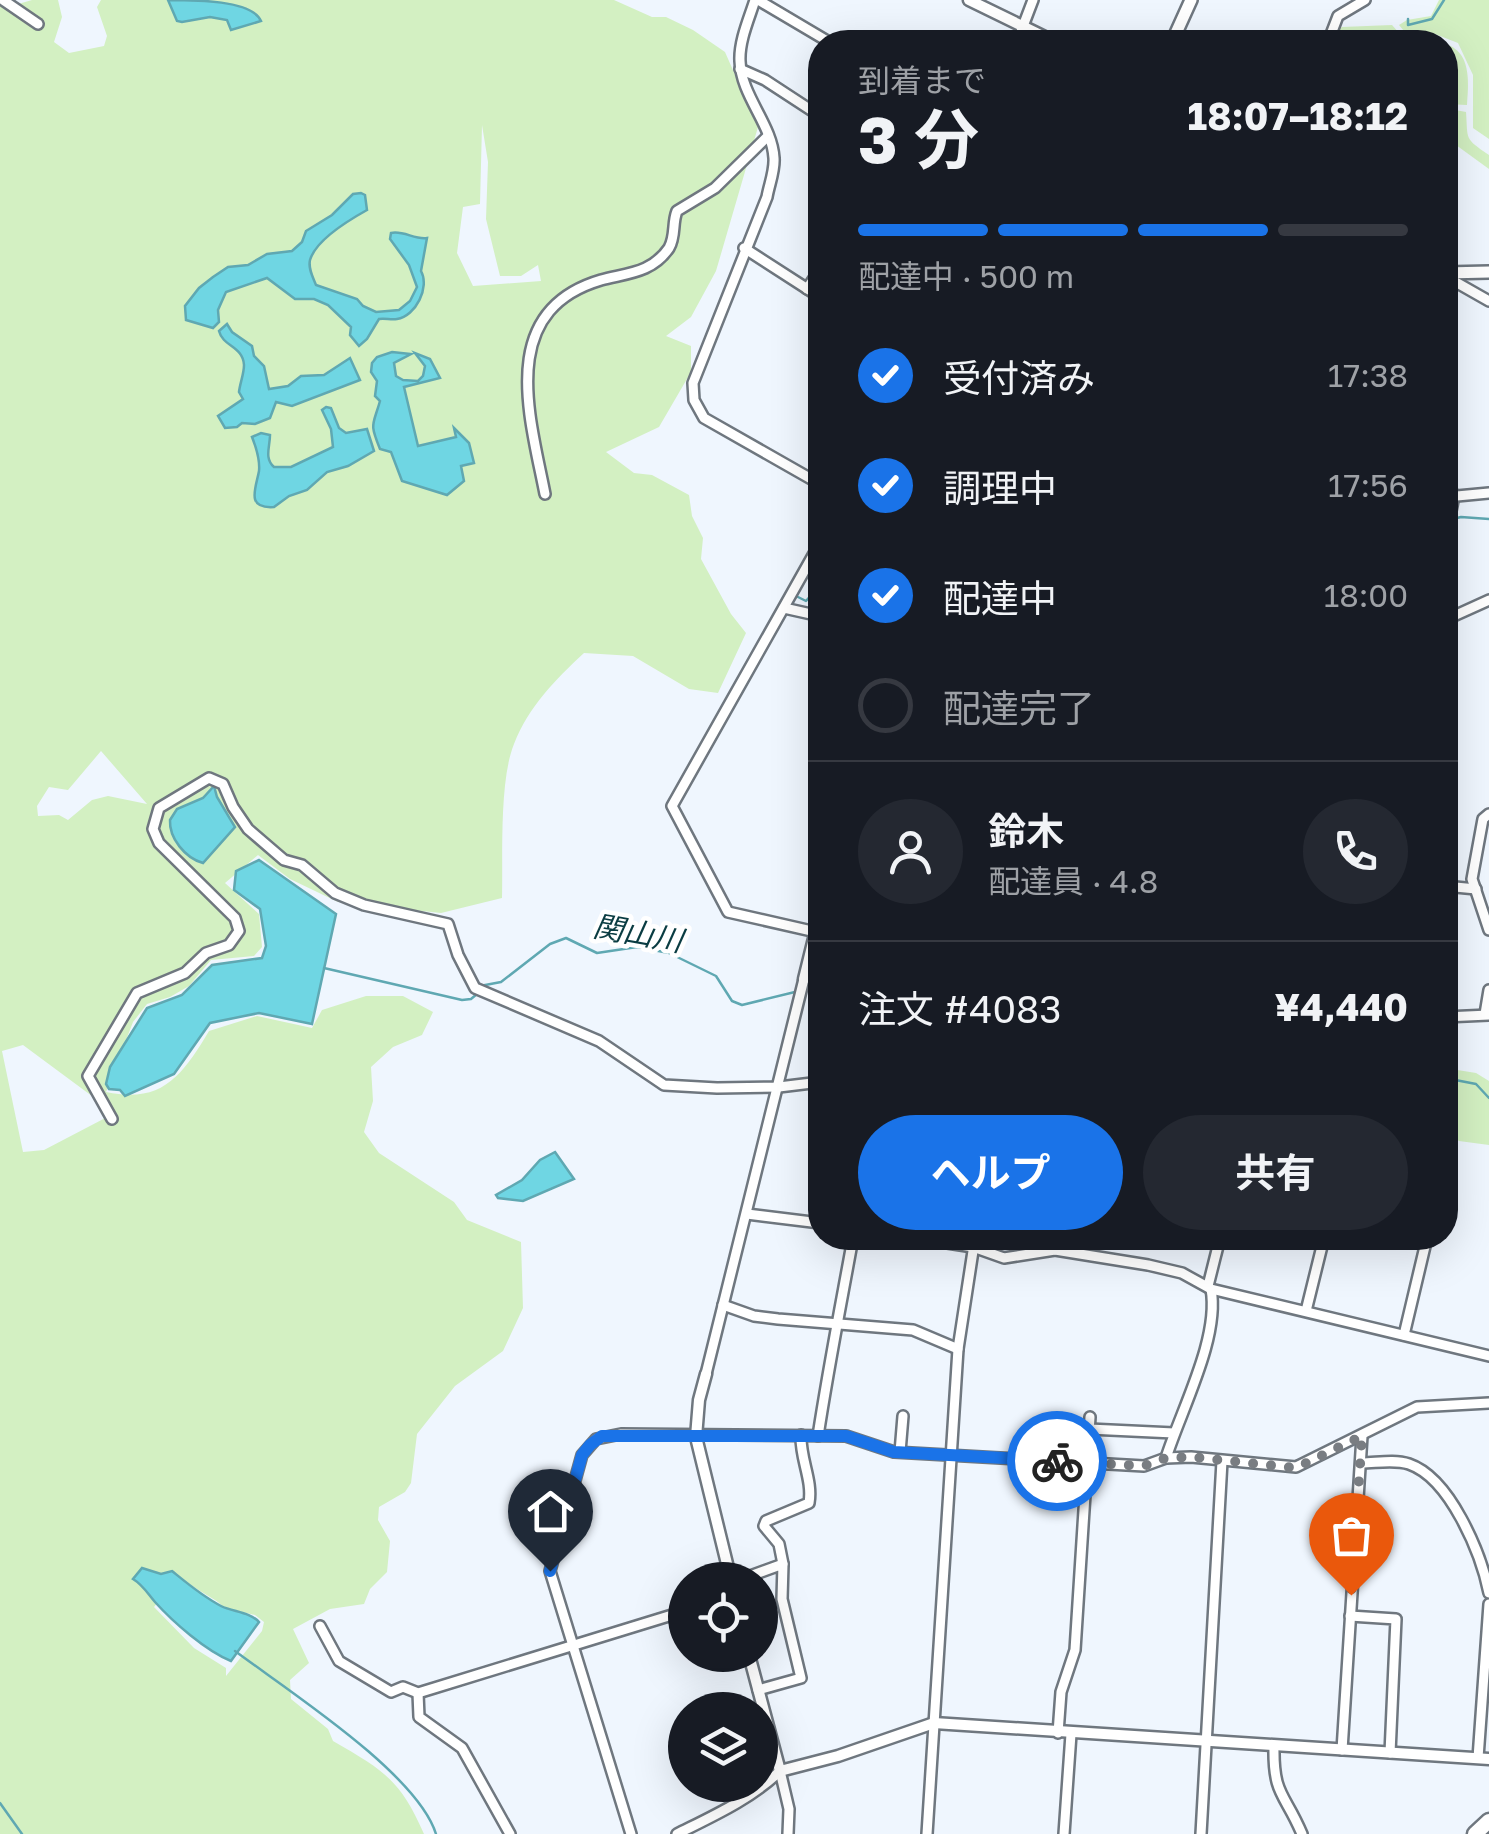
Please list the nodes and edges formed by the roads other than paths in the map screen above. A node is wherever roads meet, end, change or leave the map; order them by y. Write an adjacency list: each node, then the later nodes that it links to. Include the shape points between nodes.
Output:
1 (3, 0): 9 (street)
2 (757, 0): 11 (street); 16 (street, via 740,47)
3 (969, 0): 10 (street)
4 (1033, 0): 10 (street)
5 (1191, 0): 14 (main road)
6 (1350, 0): 8 (street)
7 (1365, 0): 8 (street)
8 (1346, 12): 15 (street)
9 (38, 24)
10 (1024, 27): 12 (street); 13 (street)
11 (808, 30)
12 (1023, 30)
13 (1030, 30)
14 (1177, 30)
15 (1333, 30)
16 (740, 69): 17 (street); 18 (street)
17 (808, 108)
18 (768, 136): 19 (street, via 774,166); 27 (street, via 714,188 677,211 671,245 660,259 636,274 578,291 543,321 525,372)
19 (744, 248): 23 (street); 25 (street, via 692,383 694,400 704,418)
20 (1489, 272): 21 (main road)
21 (1458, 273)
22 (1458, 282): 24 (street)
23 (807, 289)
24 (1489, 301)
25 (808, 477)
26 (1489, 493): 28 (street)
27 (544, 494)
28 (1458, 500)
29 (808, 565): 31 (street)
30 (1489, 600): 33 (street)
31 (784, 608): 32 (street); 37 (street, via 672,806 728,912)
32 (808, 613)
33 (1458, 614)
34 (1489, 814): 36 (street, via 1472,870)
35 (1458, 887): 36 (street)
36 (1476, 889): 38 (street)
37 (808, 930)
38 (1489, 930)
39 (808, 963): 40 (street)
40 (804, 979): 45 (street)
41 (1489, 990): 42 (street)
42 (1487, 1015): 43 (street)
43 (1458, 1016)
44 (808, 1083): 45 (street)
45 (779, 1087): 46 (street, via 664,1085 599,1040 475,988 448,924 335,893 261,842 240,820 223,784 209,778 159,808 153,829 159,843 235,918 239,931 185,973 137,993 88,1076); 47 (street)
46 (112, 1118)
47 (747, 1214): 48 (street); 57 (street)
48 (808, 1222)
49 (851, 1250): 59 (street)
50 (973, 1250): 61 (street)
51 (989, 1250): 52 (street, via 1004,1258)
52 (1055, 1250): 56 (street, via 1182,1272)
53 (1218, 1250): 56 (street)
54 (1321, 1250): 58 (street)
55 (1424, 1250): 60 (street)
56 (1210, 1288): 58 (street); 68 (street, via 1208,1334)
57 (723, 1305): 59 (street, via 754,1316); 63 (street)
58 (1306, 1311): 60 (street)
59 (837, 1325): 61 (street, via 913,1330); 70 (street)
60 (1404, 1335): 62 (street)
61 (958, 1348): 74 (street)
62 (1489, 1356)
63 (706, 1374): 72 (street)
64 (1489, 1404): 71 (street, via 1417,1406)
65 (903, 1416): 73 (street)
66 (1090, 1417): 67 (street)
67 (1090, 1429): 68 (street); 78 (street)
68 (1174, 1434): 75 (street)
69 (800, 1435): 70 (street); 72 (street); 80 (street, via 809,1504 764,1526 779,1544)
70 (818, 1436): 73 (street, via 846,1436)
71 (1362, 1436): 76 (street, via 1296,1468); 77 (street)
72 (696, 1437): 79 (street); 87 (street, via 609,1435 582,1455 550,1571)
73 (900, 1452): 74 (street)
74 (950, 1454): 78 (street); 91 (street)
75 (1166, 1458): 76 (street); 78 (street, via 1144,1466)
76 (1222, 1461): 93 (street)
77 (1362, 1463): 82 (street, via 1399,1462 1426,1473 1466,1525); 85 (street)
78 (1086, 1464): 92 (street, via 1075,1650 1061,1692)
79 (727, 1562)
80 (783, 1564): 81 (street); 89 (street, via 782,1599 801,1678)
81 (778, 1566)
82 (1489, 1592)
83 (1489, 1604): 97 (street)
84 (668, 1616): 87 (street)
85 (1350, 1616): 95 (street); 96 (street, via 1396,1619)
86 (320, 1626): 90 (street, via 340,1661 391,1692)
87 (574, 1646): 90 (street); 101 (street)
88 (753, 1672): 89 (street)
89 (758, 1690): 98 (street)
90 (418, 1693): 100 (street, via 419,1717 462,1748)
91 (934, 1723): 92 (street); 98 (street); 104 (street)
92 (1065, 1733): 93 (street); 105 (street)
93 (1206, 1742): 94 (street); 106 (street)
94 (1274, 1746): 95 (street); 107 (street, via 1274,1776)
95 (1342, 1750): 96 (street)
96 (1390, 1752): 97 (street)
97 (1484, 1759)
98 (780, 1771): 102 (street); 103 (street)
99 (1489, 1821): 108 (highway)
100 (510, 1834)
101 (631, 1834)
102 (677, 1834)
103 (788, 1834)
104 (927, 1834)
105 (1064, 1834)
106 (1201, 1834)
107 (1302, 1834)
108 (1475, 1834)

